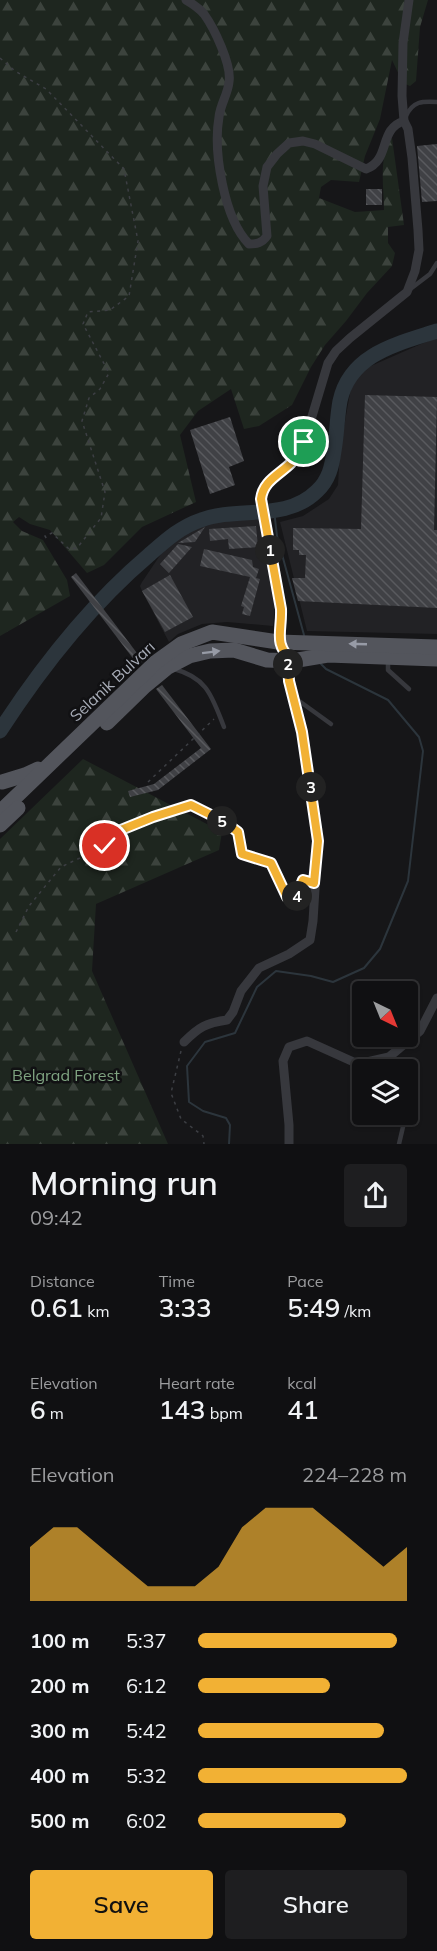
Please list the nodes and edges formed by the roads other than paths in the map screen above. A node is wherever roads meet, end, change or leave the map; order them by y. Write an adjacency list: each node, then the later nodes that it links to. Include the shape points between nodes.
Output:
1 (186, 0): 4 (street, via 196,6 215,32 229,70 218,127 222,180 236,226 249,244 267,237 263,186 267,167 289,143 315,144 366,169 382,156 390,129)
2 (409, 0): 4 (street, via 403,43)
3 (437, 102): 4 (lane, via 414,104)
4 (404, 121): 6 (street, via 408,129 419,250)
5 (437, 263): 6 (lane, via 430,274)
6 (407, 292): 7 (street, via 336,351 319,388 304,442 293,461 262,490 281,609)
7 (278, 642): 8 (main road, Selanik Bulvarı, one-way to 7); 9 (main road, via 258,650); 12 (main road); 18 (main road, Selanik Bulvarı, via 212,632 181,644 156,662 54,760)
8 (437, 647)
9 (234, 650): 12 (main road, Selanik Bulvarı, via 267,660); 13 (main road, Selanik Bulvarı, one-way to 9, via 189,656)
10 (388, 657): 11 (main road, Selanik Bulvarı); 12 (main road, Selanik Bulvarı, via 328,656); 14 (lane, via 388,670)
11 (437, 659)
12 (290, 661): 15 (street)
13 (168, 667): 17 (lane, via 187,672 207,687); 18 (main road, Selanik Bulvarı)
14 (409, 689)
15 (292, 697): 16 (lane); 22 (street, via 302,732 318,841 310,940 259,968 227,1020 198,1028)
16 (331, 724)
17 (224, 727)
18 (10, 795): 19 (main road); 20 (main road)
19 (0, 812)
20 (0, 825)
21 (437, 998): 23 (street, via 420,1031)
22 (184, 1042)
23 (386, 1058): 25 (street, via 358,1064 307,1041 289,1047 283,1061)
24 (403, 1125): 26 (lane)
25 (289, 1144)
26 (399, 1144)

